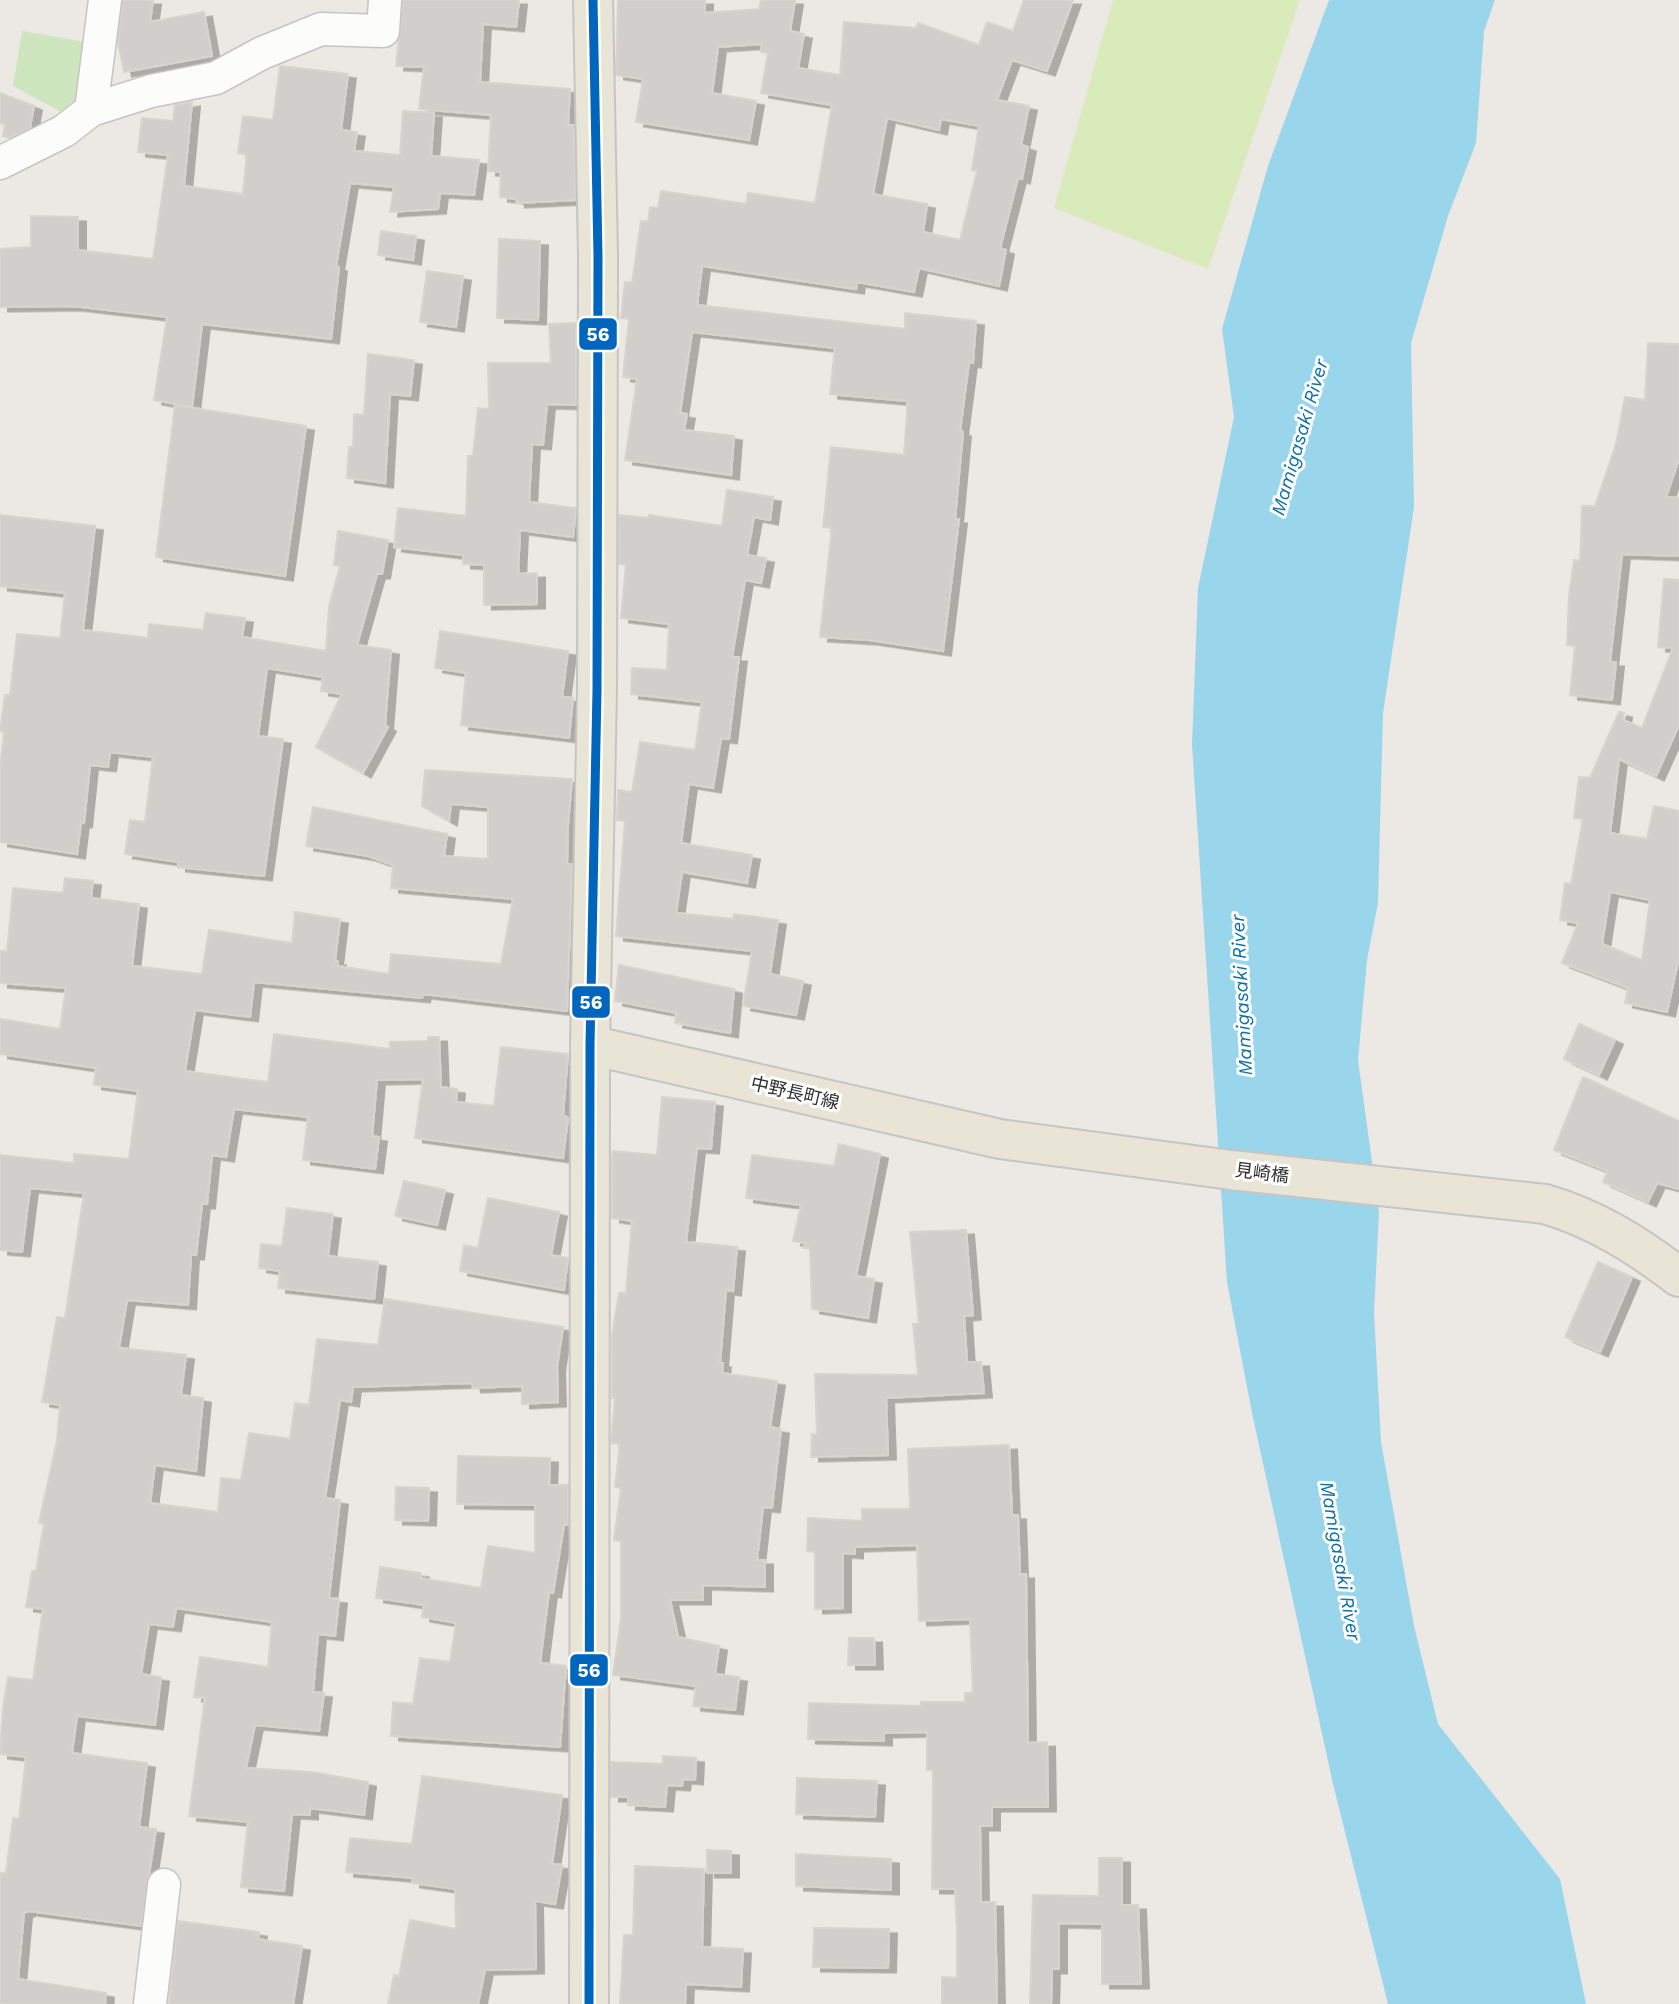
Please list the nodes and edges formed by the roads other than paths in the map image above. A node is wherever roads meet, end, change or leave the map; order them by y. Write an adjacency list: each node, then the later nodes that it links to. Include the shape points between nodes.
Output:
1 (105, 0): 4 (street)
2 (385, 0): 4 (street, via 383,31 321,29 216,78 150,91)
3 (593, 0): 6 (main road, via 598,256 597,690)
4 (91, 110): 5 (street, via 64,131)
5 (0, 163)
6 (590, 1045): 7 (main road, 中野長町線); 11 (main road)
7 (1000, 1139): 8 (main road, 見崎橋, via 1545,1204 1577,1213 1635,1243)
8 (1679, 1277)
9 (164, 1885): 10 (street)
10 (150, 2004)
11 (589, 2004)

